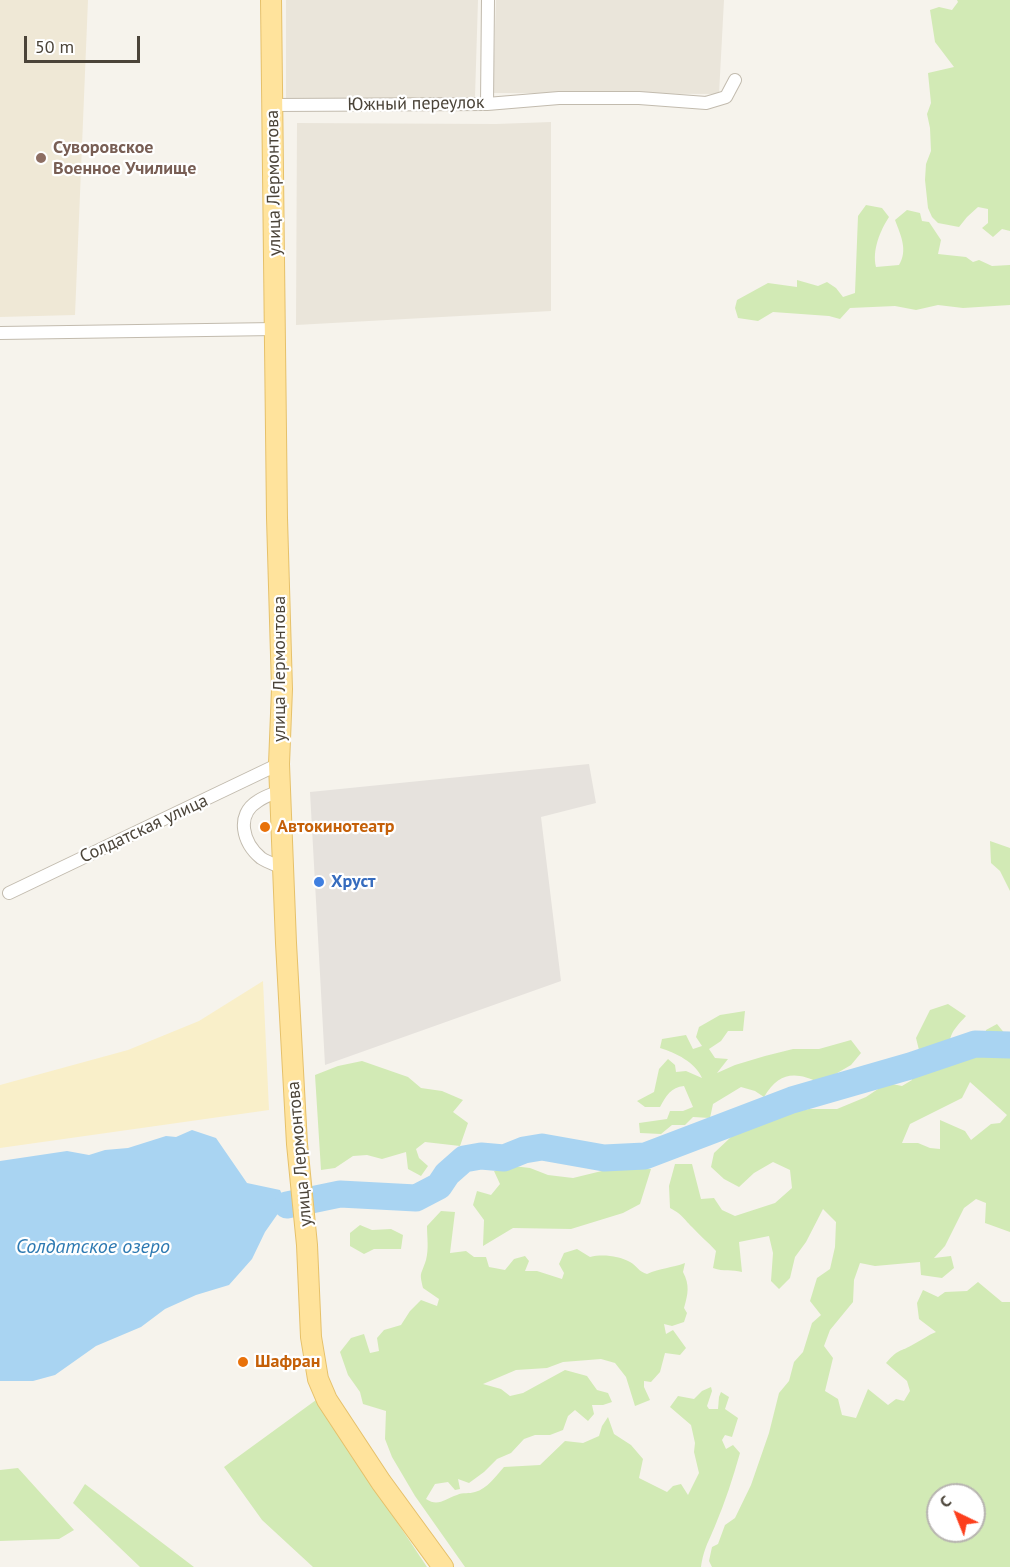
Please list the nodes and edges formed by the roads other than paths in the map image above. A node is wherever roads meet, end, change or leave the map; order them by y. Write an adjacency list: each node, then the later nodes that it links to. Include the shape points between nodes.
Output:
1 (271, 0): 5 (main road, улица Лермонтова)
2 (488, 0): 4 (street)
3 (735, 80): 4 (street, Южный переулок, via 726,97 706,103 559,98)
4 (488, 104): 5 (street, Южный переулок)
5 (273, 105): 6 (main road, улица Лермонтова)
6 (275, 329): 7 (street); 8 (main road, улица Лермонтова, via 282,689)
7 (0, 333)
8 (279, 764): 9 (main road, улица Лермонтова); 11 (street, Солдатская улица)
9 (280, 791): 10 (main road, улица Лермонтова); 10 (street, via 256,802 246,816 243,833 263,860)
10 (283, 868): 12 (main road, улица Лермонтова, via 297,1144 311,1337 318,1379 327,1400 381,1482)
11 (9, 893)
12 (443, 1567)

